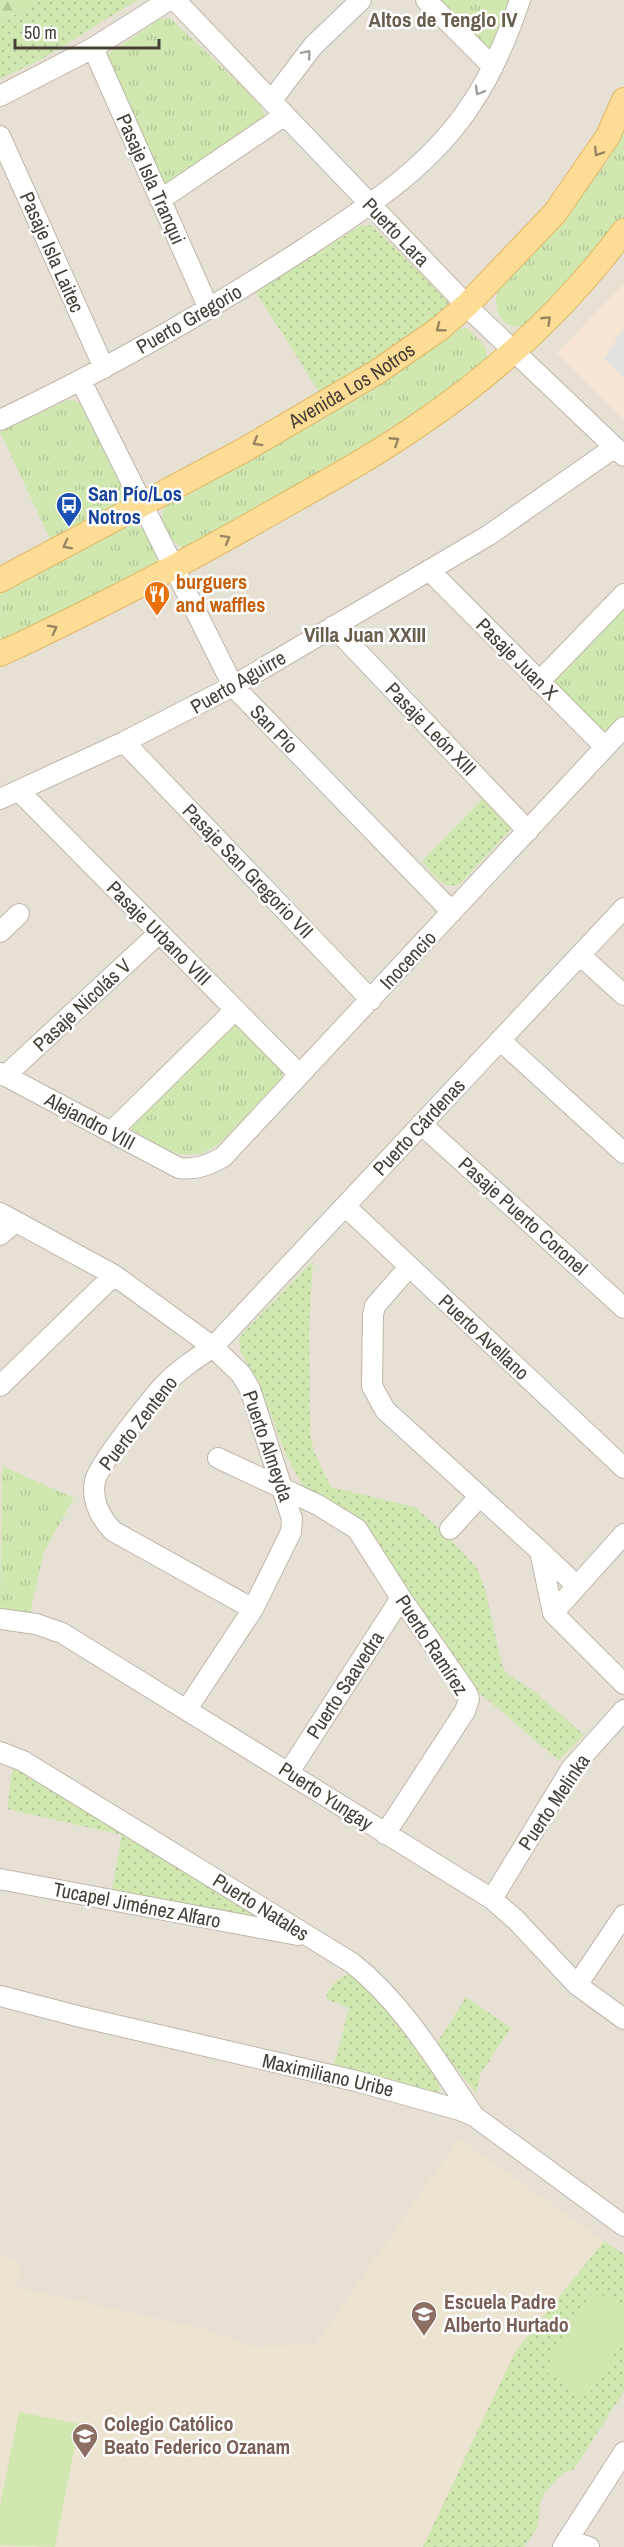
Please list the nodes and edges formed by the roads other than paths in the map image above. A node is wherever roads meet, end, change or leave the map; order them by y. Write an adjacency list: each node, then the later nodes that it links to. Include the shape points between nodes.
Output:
1 (169, 0): 6 (street)
2 (175, 0): 10 (street, Puerto Lara)
3 (361, 0): 10 (street, one-way to 3, via 313,46)
4 (426, 0): 7 (street)
5 (520, 0): 7 (street, Puerto Gregorio)
6 (93, 48): 8 (street); 12 (street, Pasaje Isla Tranqui)
7 (493, 67): 13 (street, Puerto Gregorio, one-way to 13, via 472,104 444,139)
8 (0, 96)
9 (624, 100): 15 (main road, Avenida Los Notros, one-way to 15, via 608,136 555,213)
10 (279, 108): 12 (street); 13 (street, Puerto Lara)
11 (0, 136): 18 (street, Pasaje Isla Laitec)
12 (160, 201): 16 (street, Pasaje Isla Tranqui)
13 (370, 205): 15 (street, Puerto Lara); 16 (street, Puerto Gregorio)
14 (624, 231): 17 (main road, one-way to 14, via 567,299)
15 (467, 305): 17 (street, Puerto Lara); 22 (main road, Avenida Los Notros, one-way to 22, via 440,329 377,372)
16 (209, 309): 18 (street, Puerto Gregorio)
17 (513, 352): 21 (street, Puerto Lara); 23 (main road, one-way to 17, via 384,448 450,403)
18 (104, 368): 19 (street, Puerto Gregorio)
19 (81, 381): 20 (street, Puerto Gregorio); 22 (street, San Pío)
20 (0, 420)
21 (620, 451): 24 (street, Puerto Aguirre)
22 (143, 505): 23 (street, San Pío); 25 (main road, Avenida Los Notros, one-way to 25)
23 (174, 566): 28 (main road, one-way to 23); 30 (street, San Pío)
24 (429, 570): 27 (street, Puerto Aguirre); 29 (street, Pasaje Juan X)
25 (0, 580)
26 (624, 594): 29 (street)
27 (333, 626): 30 (street, Puerto Aguirre); 36 (street, Pasaje León XIII)
28 (0, 654)
29 (539, 682): 33 (street, Pasaje Juan X)
30 (233, 686): 32 (street, Puerto Aguirre); 38 (street, San Pío)
31 (624, 727): 33 (street, Inocencio)
32 (124, 742): 34 (street, Puerto Aguirre); 44 (street, Pasaje San Gregorio VII)
33 (605, 747): 36 (street, Inocencio)
34 (19, 791): 35 (street, Puerto Aguirre); 41 (street, Pasaje Urbano VIII)
35 (0, 799)
36 (528, 831): 38 (street, Inocencio)
37 (624, 908): 42 (street, Puerto Cárdenas)
38 (452, 912): 44 (street, Inocencio)
39 (19, 914): 40 (street)
40 (0, 932)
41 (159, 933): 45 (street, Pasaje Urbano VIII); 47 (street, Pasaje Nicolás V)
42 (579, 955): 43 (street); 46 (street, Puerto Cárdenas)
43 (624, 995)
44 (371, 1000): 48 (street, Inocencio)
45 (235, 1010): 48 (street, Pasaje Urbano VIII); 50 (street)
46 (500, 1040): 49 (street, Puerto Cárdenas); 51 (street)
47 (3, 1075): 50 (street, Alejandro VIII)
48 (300, 1075): 52 (street, Inocencio, via 223,1157 198,1168)
49 (422, 1124): 53 (street, Puerto Cárdenas); 58 (street, Pasaje Puerto Coronel)
50 (111, 1132): 52 (street, Alejandro VIII)
51 (624, 1153)
52 (179, 1168)
53 (345, 1206): 56 (street, Puerto Avellano); 59 (street, Puerto Cárdenas)
54 (7, 1218): 55 (street); 57 (street, Puerto Almeyda)
55 (0, 1235)
56 (409, 1267): 62 (street, Puerto Avellano); 64 (street, via 375,1306 372,1386 385,1410)
57 (114, 1275): 59 (street, Puerto Almeyda); 60 (street)
58 (624, 1308)
59 (213, 1347): 63 (street, Puerto Almeyda, via 246,1381); 70 (street, Puerto Zenteno, via 162,1386 98,1470 94,1492 99,1514 113,1531)
60 (0, 1386)
61 (218, 1458): 63 (street, Puerto Ramírez)
62 (624, 1468)
63 (282, 1487): 69 (street, Puerto Ramírez, via 357,1528); 70 (street, Puerto Almeyda, via 292,1519 291,1532)
64 (480, 1496): 65 (street); 67 (street)
65 (450, 1528)
66 (624, 1534): 68 (street)
67 (540, 1551): 68 (street); 71 (street)
68 (577, 1586): 71 (street)
69 (401, 1598): 77 (street, Puerto Saavedra); 78 (street, Puerto Ramírez, via 469,1699)
70 (253, 1609): 74 (street, Puerto Almeyda)
71 (553, 1613): 73 (street)
72 (0, 1619): 74 (street, Puerto Yungay, via 36,1624 62,1633)
73 (624, 1684)
74 (187, 1709): 77 (street, Puerto Yungay)
75 (624, 1710): 80 (street, Puerto Melinka, via 571,1769)
76 (0, 1752): 82 (street, Puerto Natales, via 23,1761)
77 (289, 1772): 78 (street, Puerto Yungay)
78 (385, 1834): 80 (street, Puerto Yungay)
79 (0, 1879): 82 (street, Tucapel Jiménez Alfaro)
80 (492, 1899): 83 (street, Puerto Yungay)
81 (624, 1915): 83 (street)
82 (309, 1937): 86 (street, Puerto Natales, via 370,1977 410,2025)
83 (578, 1985): 85 (street, Puerto Yungay)
84 (0, 1996): 86 (street, Maximiliano Uribe, via 401,2092)
85 (624, 2019)
86 (474, 2116): 87 (street, Maximiliano Uribe)
87 (624, 2226)
88 (624, 2452): 89 (street)
89 (565, 2544): 90 (street)
90 (589, 2547)

